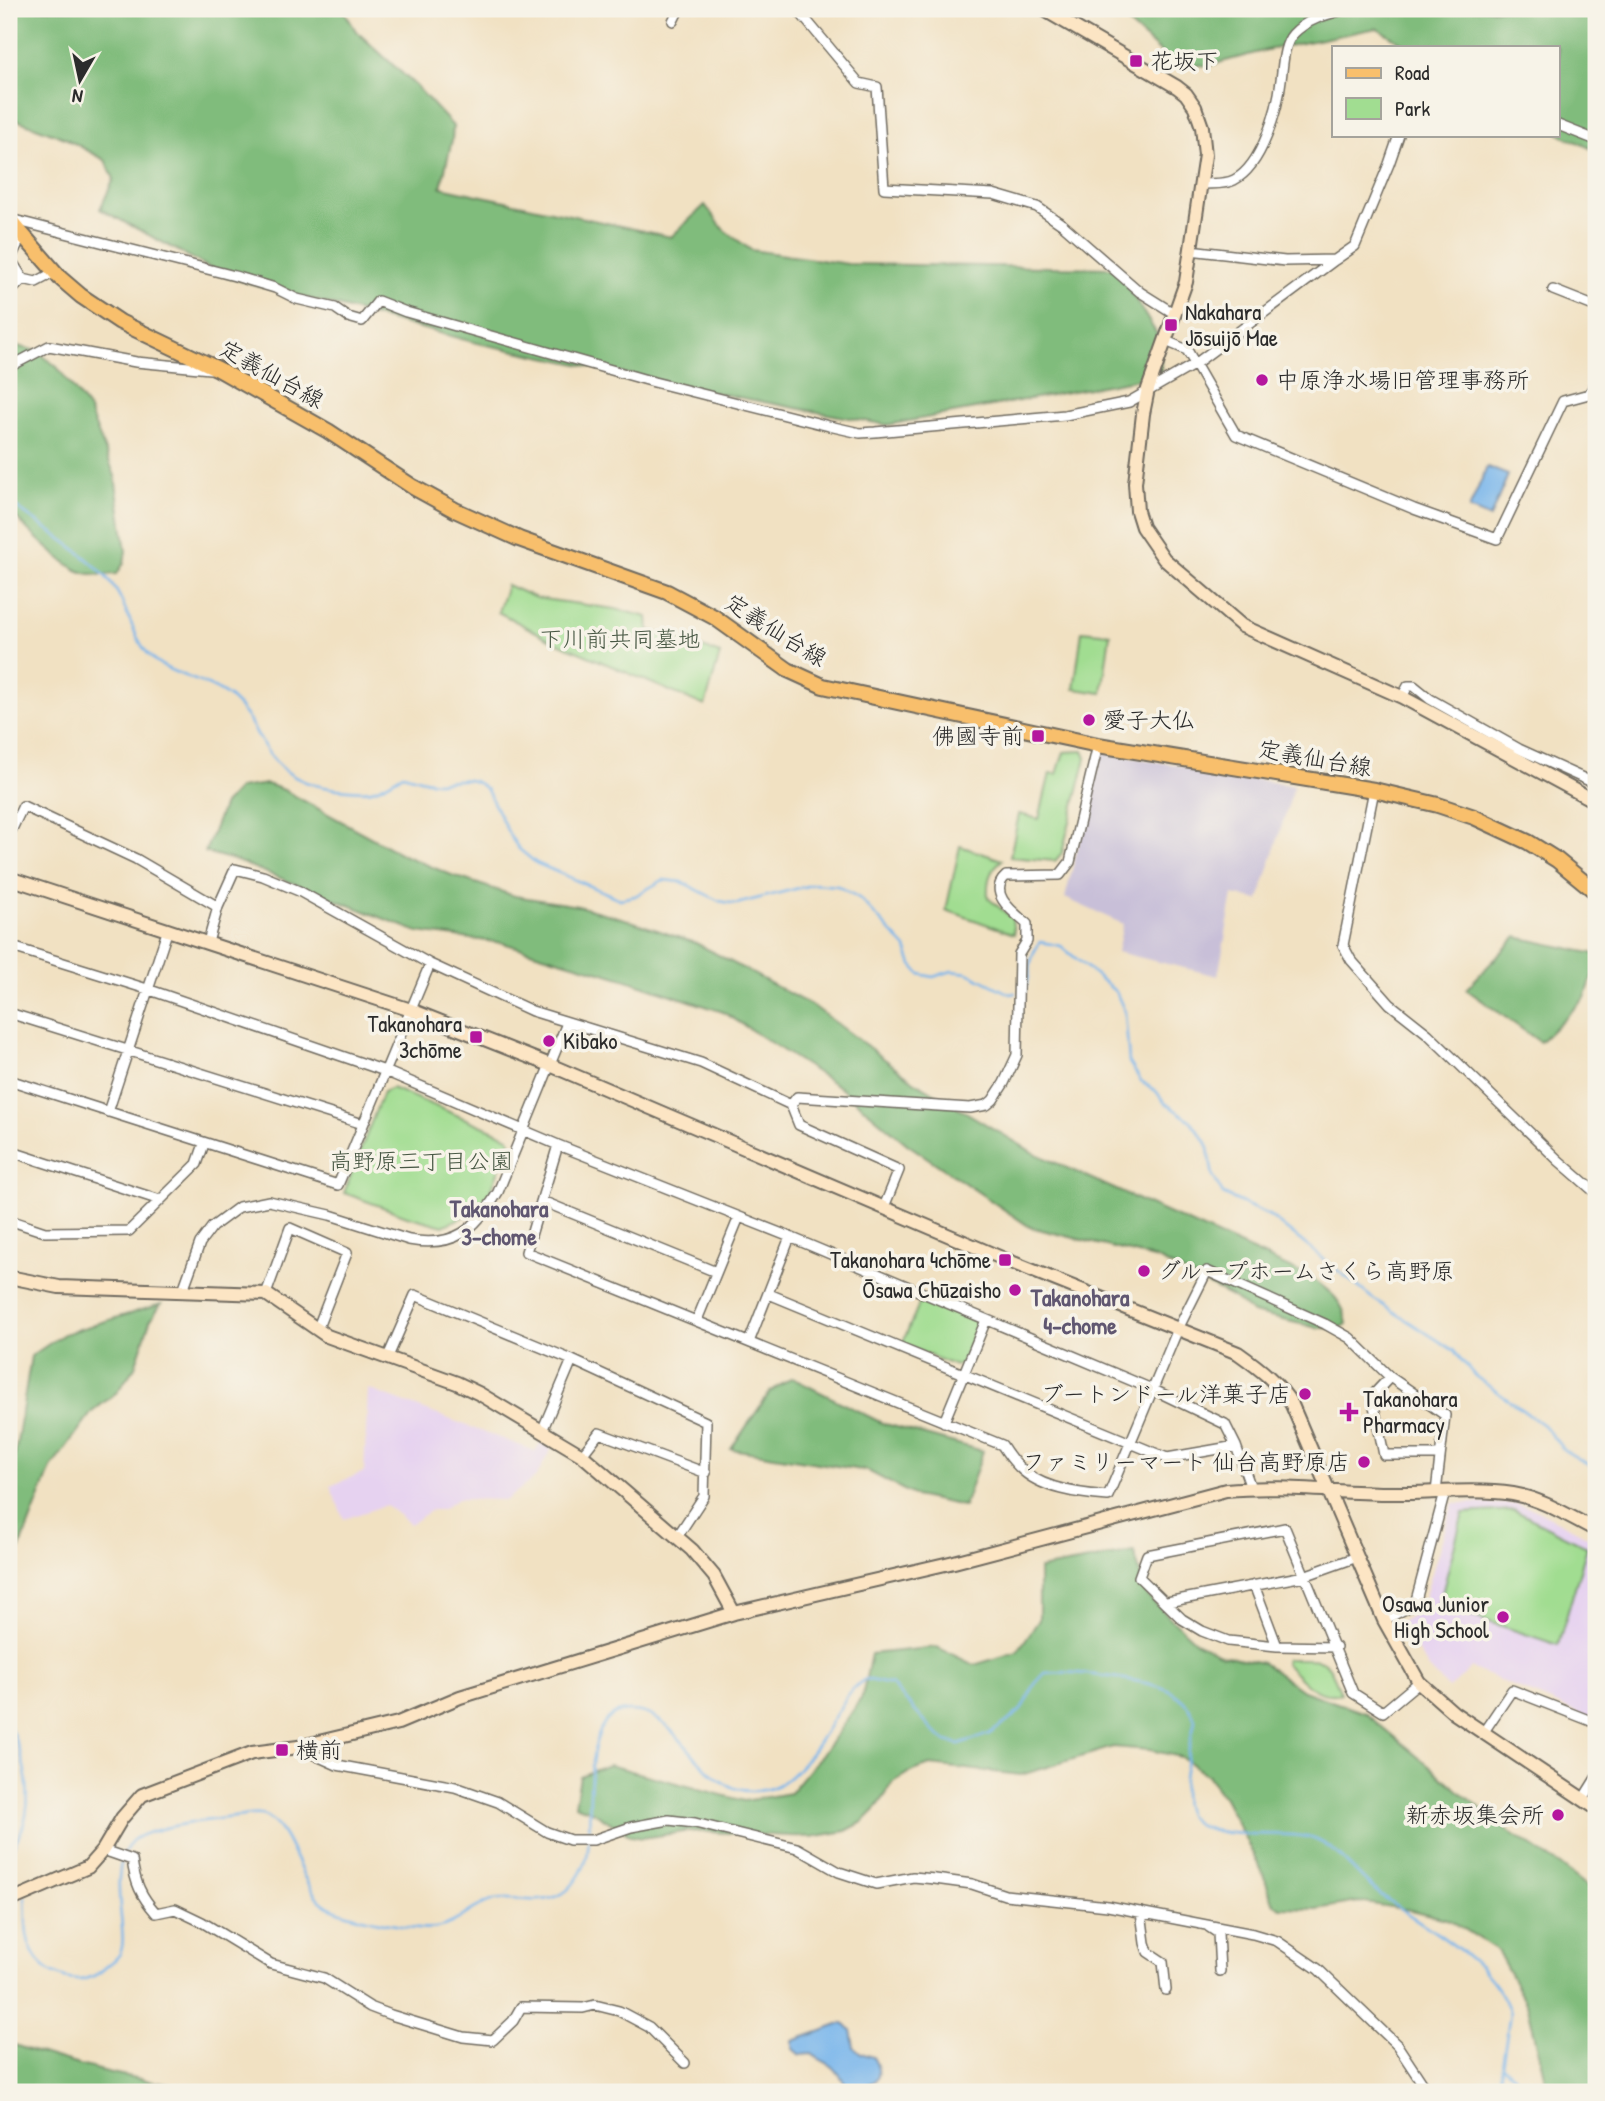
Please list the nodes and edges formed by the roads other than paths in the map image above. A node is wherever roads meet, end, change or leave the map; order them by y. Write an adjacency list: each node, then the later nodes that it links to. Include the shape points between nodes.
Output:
1 (679, 9): 5 (street)
2 (797, 9): 20 (street, via 859,83 877,87 884,188 993,194 1037,207 1140,292)
3 (1043, 9): 9 (street, via 1186,94 1202,127)
4 (1347, 9): 9 (street, via 1322,16 1290,37 1274,119 1257,154 1232,181)
5 (673, 21)
6 (1560, 126): 8 (street)
7 (1399, 136): 13 (street, via 1355,246)
8 (1596, 140)
9 (1202, 184): 12 (street)
10 (9, 219): 11 (main road, 定義仙台線); 26 (street, via 235,276 362,321 378,301 653,382 860,433 1065,415 1129,402)
11 (22, 235): 14 (street); 15 (main road, 定義仙台線)
12 (1190, 250): 13 (street, via 1285,261); 20 (street)
13 (1335, 260): 22 (street)
14 (10, 262): 16 (street)
15 (55, 272): 16 (street, via 36,282); 24 (main road, 定義仙台線, via 120,322)
16 (23, 279): 18 (street)
17 (1553, 290): 19 (street)
18 (9, 293)
19 (1596, 307)
20 (1175, 314): 21 (street)
21 (1166, 341): 22 (street, via 1187,350); 26 (street)
22 (1195, 364): 25 (street, via 1236,435 1497,539 1563,401 1589,394); 26 (street)
23 (9, 366): 24 (street, via 49,346 136,362)
24 (218, 369): 28 (main road, 定義仙台線, via 455,510 519,539 667,592 714,617 788,670 823,686)
25 (1596, 383)
26 (1148, 389): 27 (street, via 1135,495 1142,527 1164,559 1242,626)
27 (1402, 697): 29 (street, via 1408,686 1414,686 1518,749); 31 (street)
28 (1098, 744): 30 (main road, 定義仙台線); 48 (street, via 1070,862 1060,875 1006,876 1000,882 1000,896 1027,924 1027,942 1019,954 1017,1055 987,1105 797,1097)
29 (1596, 784)
30 (1374, 790): 34 (main road, 定義仙台線, via 1474,817 1505,831 1557,860); 55 (street, via 1343,945 1351,960 1390,1004 1428,1034)
31 (1596, 802)
32 (9, 828): 35 (street, via 23,806 135,859)
33 (9, 878): 36 (street)
34 (1596, 892)
35 (218, 907): 37 (street); 39 (street, via 235,869 263,876 299,891)
36 (168, 929): 37 (street); 40 (street)
37 (208, 942): 41 (street)
38 (9, 946): 40 (street)
39 (430, 964): 41 (street); 43 (street, via 532,1012)
40 (147, 989): 44 (street); 46 (street)
41 (411, 1010): 45 (street); 46 (street)
42 (9, 1013): 44 (street)
43 (567, 1023): 45 (street); 48 (street, via 701,1063)
44 (129, 1049): 49 (street); 50 (street)
45 (550, 1065): 51 (street); 58 (street)
46 (385, 1071): 50 (street); 51 (street)
47 (9, 1080): 49 (street)
48 (791, 1105): 58 (street, via 799,1125 899,1170)
49 (108, 1111): 52 (street)
50 (363, 1124): 52 (street, via 338,1185)
51 (523, 1131): 53 (street); 64 (street, via 498,1192 483,1217 461,1235 421,1242 269,1201 239,1207 212,1227 200,1243)
52 (204, 1144): 56 (street, via 197,1164)
53 (558, 1145): 57 (street); 59 (street)
54 (9, 1151): 56 (street)
55 (1596, 1193)
56 (160, 1200): 60 (street, via 129,1231 46,1232)
57 (542, 1200): 62 (street); 67 (street, via 526,1252)
58 (884, 1207): 69 (street)
59 (739, 1217): 61 (street); 62 (street)
60 (9, 1220)
61 (790, 1237): 66 (street); 68 (street)
62 (716, 1272): 67 (street)
63 (9, 1277): 64 (street, via 59,1287)
64 (183, 1290): 65 (street)
65 (266, 1294): 70 (street); 70 (street, via 290,1228 347,1253)
66 (769, 1294): 71 (street); 74 (street)
67 (697, 1320): 71 (street)
68 (986, 1320): 74 (street); 76 (street)
69 (1178, 1329): 75 (street, via 1208,1271 1350,1338); 76 (street); 85 (street, via 1238,1353 1284,1391)
70 (317, 1330): 72 (street)
71 (749, 1342): 77 (street)
72 (387, 1359): 73 (street, via 415,1295); 78 (street, via 457,1383)
73 (572, 1360): 78 (street); 83 (street, via 706,1422)
74 (962, 1374): 77 (street); 79 (street)
75 (1390, 1377): 82 (street, via 1445,1415); 82 (street, via 1372,1396 1384,1455)
76 (1154, 1390): 79 (street); 80 (street, via 1225,1424)
77 (944, 1422): 79 (street, via 1002,1446 1020,1469 1075,1493 1108,1496)
78 (542, 1431): 81 (street)
79 (1132, 1443): 80 (street, via 1167,1458)
80 (1236, 1446): 84 (street)
81 (582, 1455): 83 (street, via 599,1433); 88 (street)
82 (1439, 1455): 86 (street)
83 (706, 1473): 88 (street, via 704,1496)
84 (1251, 1488): 85 (street); 93 (street, via 1226,1490 954,1562)
85 (1331, 1491): 86 (street); 89 (street)
86 (1440, 1492): 87 (street, via 1514,1494); 94 (street, via 1415,1604)
87 (1596, 1530)
88 (677, 1536): 93 (street, via 714,1576)
89 (1357, 1557): 90 (street); 94 (street)
90 (1304, 1576): 91 (street); 92 (street, via 1284,1528 1147,1555 1139,1577); 96 (street)
91 (1254, 1585): 92 (street); 95 (street)
92 (1167, 1602): 95 (street, via 1182,1619 1202,1631 1228,1641)
93 (734, 1613): 100 (street, via 473,1693 398,1723)
94 (1384, 1620): 97 (street)
95 (1277, 1646): 96 (street)
96 (1336, 1647): 97 (street, via 1353,1693 1383,1712)
97 (1419, 1682): 99 (street)
98 (1596, 1723): 99 (street, via 1513,1690)
99 (1483, 1732): 102 (street)
100 (298, 1747): 104 (street, via 251,1753 142,1795 122,1818); 106 (street, via 337,1765 455,1787 498,1802 547,1832 570,1840 669,1820 695,1823 797,1848 839,1872 876,1884 913,1877 935,1879 1005,1895)
101 (1596, 1778): 102 (street)
102 (1583, 1799): 103 (street)
103 (1596, 1808)
104 (109, 1852): 105 (street, via 88,1867); 110 (street, via 132,1860 135,1882 156,1913 175,1909 271,1964 324,1978 391,2015 463,2038 493,2040 521,2007 595,2006 619,2011 649,2027)
105 (12, 1900)
106 (1141, 1912): 107 (street); 109 (street, via 1148,1952 1163,1962)
107 (1204, 1924): 108 (street, via 1218,1933); 111 (street, via 1277,1941 1318,1969 1397,2045)
108 (1220, 1971)
109 (1166, 1990)
110 (685, 2063)
111 (1428, 2092)

